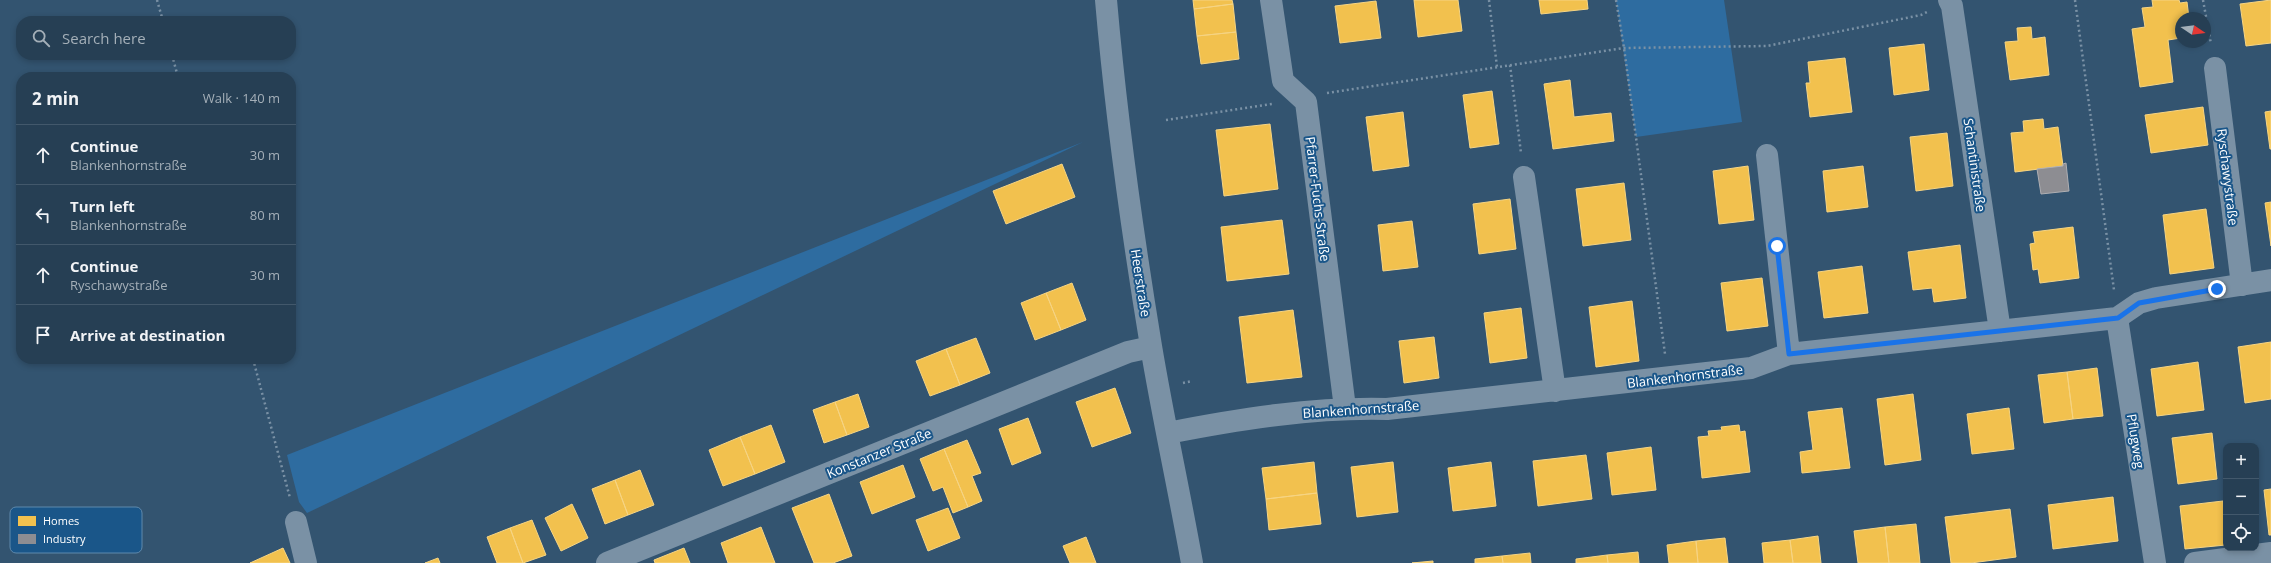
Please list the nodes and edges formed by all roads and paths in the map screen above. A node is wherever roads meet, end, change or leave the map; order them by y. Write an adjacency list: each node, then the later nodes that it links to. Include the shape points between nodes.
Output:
1 (157, 0): 9 (path)
2 (1106, 0): 24 (street, Heerstraße, via 1115,106)
3 (1271, 0): 16 (street, Pfarrer-Fuchs-Straße, via 1283,81)
4 (1489, 0): 13 (path)
5 (1616, 0): 10 (path)
6 (2075, 0): 22 (path)
7 (2204, 0): 14 (path)
8 (1941, 4): 10 (path, via 1921,15 1767,46); 23 (street, Schantinistraße, via 1952,6)
9 (162, 16)
10 (1624, 48): 12 (path); 27 (path)
11 (173, 60): 15 (path)
12 (1510, 65): 13 (path); 19 (path)
13 (1497, 67): 16 (path)
14 (2215, 68): 21 (street, Ryschawystraße)
15 (177, 72)
16 (1301, 97): 17 (path, via 1281,103); 29 (street, Pfarrer-Fuchs-Straße, via 1306,102)
17 (1166, 120)
18 (1767, 155): 25 (street)
19 (1524, 177): 28 (street)
20 (2271, 280): 21 (street)
21 (2242, 284): 22 (street, via 2139,303)
22 (2118, 318): 23 (street, Blankenhornstraße); 36 (street, Pflugweg)
23 (2000, 331): 25 (street, Blankenhornstraße)
24 (1151, 347): 30 (street, Heerstraße); 34 (street, Konstanzer Straße, via 1128,352)
25 (1789, 354): 27 (street, Blankenhornstraße, via 1751,368)
26 (254, 364): 31 (path)
27 (1668, 378): 28 (street, Blankenhornstraße)
28 (1555, 391): 29 (street, Blankenhornstraße, via 1387,409)
29 (1345, 408): 30 (street, Blankenhornstraße, via 1200,426)
30 (1168, 433): 35 (street, Heerstraße)
31 (296, 522): 33 (street)
32 (2271, 553): 37 (street)
33 (306, 563)
34 (607, 563)
35 (1192, 563)
36 (2155, 563)
37 (2195, 563)

